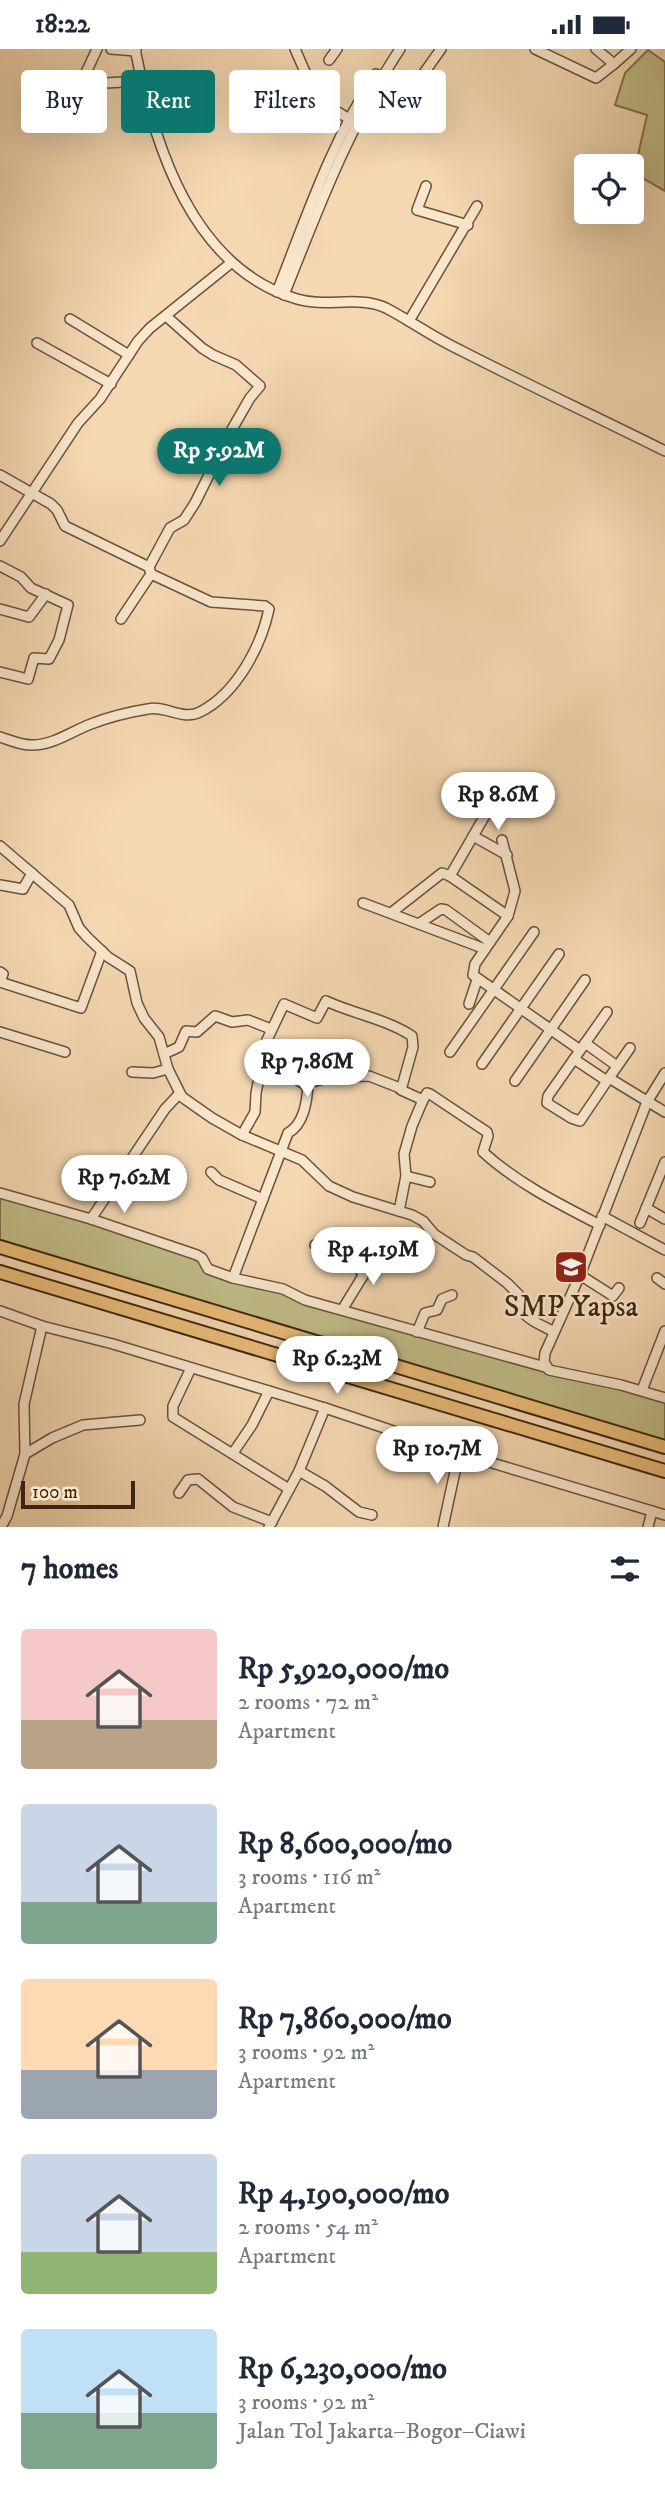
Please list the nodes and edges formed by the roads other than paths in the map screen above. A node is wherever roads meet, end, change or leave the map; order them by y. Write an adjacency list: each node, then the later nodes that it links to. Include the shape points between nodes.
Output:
1 (97, 49): 17 (street, via 82,81)
2 (111, 49): 11 (street)
3 (295, 49): 18 (street, via 317,99)
4 (337, 49): 12 (street)
5 (393, 49): 18 (street)
6 (400, 49): 15 (street)
7 (441, 49): 16 (street)
8 (536, 49): 13 (street, via 596,78)
9 (596, 49): 13 (street)
10 (631, 49): 13 (street)
11 (136, 50): 14 (street)
12 (329, 60)
13 (614, 64)
14 (140, 70)
15 (386, 70)
16 (427, 70)
17 (121, 82)
18 (353, 121): 24 (street, via 325,171)
19 (157, 133): 23 (street, via 189,210)
20 (426, 186): 22 (street, via 417,210)
21 (477, 206): 22 (street)
22 (468, 225): 27 (street)
23 (231, 263): 24 (street); 25 (street)
24 (281, 293): 27 (street, via 320,303 376,304)
25 (166, 316): 29 (street); 36 (street, via 202,348 236,365 260,386 190,512 170,528)
26 (70, 319): 29 (street)
27 (410, 321): 31 (street, via 457,349)
28 (37, 343): 30 (street)
29 (129, 355): 30 (street)
30 (111, 384): 33 (street, via 78,423)
31 (665, 451)
32 (0, 475): 33 (street)
33 (32, 492): 34 (street); 36 (street, via 54,506 65,526)
34 (0, 541)
35 (0, 566): 37 (street)
36 (150, 570): 39 (street); 41 (street, via 211,602 268,607 249,661 237,680 198,713 146,709 42,744)
37 (46, 594): 38 (street, via 29,618); 40 (street, via 68,605 54,653 49,659 34,658 28,679)
38 (0, 609)
39 (121, 619)
40 (0, 672)
41 (0, 737)
42 (487, 812): 43 (street)
43 (473, 836): 46 (street); 48 (street)
44 (502, 839): 46 (street)
45 (0, 846): 47 (street)
46 (507, 855): 52 (street, via 515,891)
47 (32, 873): 49 (street, via 23,889); 56 (street, via 69,905 79,928)
48 (450, 876): 51 (street, via 438,874); 52 (street)
49 (0, 885)
50 (363, 903): 51 (street)
51 (391, 913): 53 (street)
52 (508, 915): 55 (street)
53 (420, 923): 55 (street); 55 (street, via 446,910)
54 (534, 932): 61 (street)
55 (488, 945): 59 (street, via 473,969)
56 (102, 951): 58 (street, via 81,1008 1,982); 72 (street, via 130,971 137,1003 159,1037)
57 (559, 954): 63 (street)
58 (0, 972)
59 (477, 980): 61 (street); 62 (street)
60 (585, 980): 66 (street)
61 (494, 990): 63 (street); 71 (street)
62 (470, 1004)
63 (521, 1009): 66 (street); 73 (street)
64 (607, 1012): 69 (street)
65 (271, 1029): 72 (street, via 248,1020 232,1022 215,1016 197,1032 186,1031 179,1047); 75 (street); 82 (street, via 284,1005 317,1018 326,1001 393,1024 413,1039)
66 (551, 1029): 69 (street); 80 (street)
67 (0, 1031): 70 (street)
68 (630, 1048): 74 (street)
69 (580, 1051): 74 (street); 79 (street); 79 (street, via 548,1096 548,1105 580,1121)
70 (65, 1052)
71 (450, 1052)
72 (164, 1054): 76 (street)
73 (482, 1064)
74 (617, 1066): 79 (street)
75 (262, 1067): 81 (street); 87 (street, via 255,1112)
76 (168, 1069): 77 (street); 83 (street)
77 (132, 1072)
78 (665, 1073): 85 (street)
79 (608, 1079): 85 (street)
80 (515, 1081)
81 (307, 1084): 82 (street, via 331,1077 369,1076); 88 (street, via 307,1101)
82 (400, 1089): 84 (street)
83 (179, 1094): 87 (street); 97 (street)
84 (424, 1100): 91 (street, via 404,1154); 99 (street, via 430,1094 487,1132 482,1152 535,1191)
85 (647, 1103): 86 (street); 99 (street)
86 (665, 1112)
87 (242, 1135): 88 (street)
88 (282, 1152): 94 (street); 96 (street, via 304,1161 329,1186)
89 (665, 1162): 95 (street)
90 (211, 1172): 94 (street)
91 (406, 1176): 92 (street); 96 (street)
92 (430, 1182)
93 (0, 1193): 97 (street)
94 (263, 1199): 108 (street)
95 (646, 1208): 98 (street); 100 (street)
96 (399, 1211): 116 (street, via 423,1221 446,1243 500,1276 518,1294 523,1314)
97 (91, 1219): 108 (street, via 197,1255 208,1269)
98 (665, 1219)
99 (601, 1220): 104 (street); 107 (street)
100 (640, 1223)
101 (315, 1245): 106 (street, via 340,1251)
102 (0, 1247): 124 (highway)
103 (380, 1248): 106 (street)
104 (665, 1250)
105 (0, 1274): 128 (highway)
106 (363, 1275): 111 (street)
107 (580, 1275): 109 (street, via 613,1296); 116 (street)
108 (233, 1278): 111 (street, via 283,1289)
109 (620, 1288)
110 (452, 1295): 115 (street, via 442,1299 437,1310 425,1313)
111 (341, 1310): 115 (street)
112 (0, 1311): 113 (street)
113 (42, 1326): 118 (street); 127 (street, via 24,1404)
114 (665, 1331): 120 (street)
115 (417, 1332): 117 (street)
116 (554, 1332): 117 (street)
117 (545, 1367): 120 (street)
118 (191, 1368): 119 (street); 125 (street, via 173,1406 173,1417)
119 (269, 1391): 122 (street); 125 (street)
120 (642, 1391): 121 (street)
121 (665, 1398)
122 (325, 1408): 126 (street); 129 (street)
123 (140, 1420): 127 (street, via 83,1425)
124 (665, 1447)
125 (233, 1453): 130 (street)
126 (459, 1453): 132 (street); 137 (street)
127 (25, 1454): 136 (street)
128 (665, 1471)
129 (299, 1472): 130 (street); 133 (street, via 359,1512)
130 (289, 1489): 135 (street)
131 (179, 1493): 135 (street, via 188,1481 198,1479 233,1507)
132 (652, 1511): 134 (street); 138 (street)
133 (372, 1515)
134 (665, 1515)
135 (270, 1525)
136 (1, 1527)
137 (443, 1527)
138 (648, 1527)

